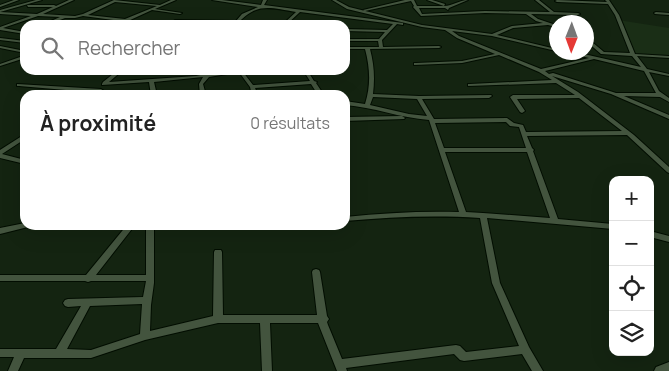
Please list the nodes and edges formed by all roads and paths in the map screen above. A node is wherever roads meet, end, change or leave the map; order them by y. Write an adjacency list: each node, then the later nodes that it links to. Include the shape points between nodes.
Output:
1 (17, 0): 15 (street)
2 (40, 0): 16 (street)
3 (72, 0): 17 (street)
4 (174, 0): 18 (street)
5 (214, 0): 19 (street)
6 (265, 0): 19 (street)
7 (334, 0): 24 (street, via 343,6)
8 (411, 0): 21 (street); 24 (street)
9 (429, 0): 20 (street)
10 (466, 0): 20 (street)
11 (537, 0): 31 (street)
12 (556, 0): 14 (street); 32 (street)
13 (115, 1): 18 (street); 35 (street)
14 (608, 2): 74 (street, via 617,15)
15 (1, 5)
16 (20, 5): 17 (street); 28 (street)
17 (57, 6): 29 (street)
18 (160, 6): 22 (street)
19 (262, 6): 23 (street); 43 (street)
20 (449, 7): 21 (street); 30 (street)
21 (415, 8): 37 (street)
22 (152, 9): 25 (street); 42 (street)
23 (299, 11): 36 (street); 44 (street)
24 (365, 11): 50 (street)
25 (180, 13)
26 (527, 13): 30 (street); 31 (street); 48 (street)
27 (656, 13): 34 (street)
28 (0, 14): 29 (street)
29 (40, 14): 38 (street); 39 (street)
30 (453, 14): 37 (street)
31 (554, 14): 32 (street)
32 (569, 14): 33 (street)
33 (578, 14)
34 (669, 14)
35 (83, 15): 38 (street); 41 (street)
36 (328, 15): 45 (street); 47 (street)
37 (421, 15): 50 (street)
38 (66, 16): 40 (street)
39 (23, 20)
40 (56, 20)
41 (117, 20)
42 (126, 20)
43 (239, 20)
44 (289, 20)
45 (324, 20)
46 (20, 21): 52 (street)
47 (395, 24): 51 (street); 55 (street)
48 (549, 24)
49 (549, 24): 57 (street, via 512,27)
50 (425, 26): 51 (street)
51 (430, 27): 53 (street)
52 (0, 28): 56 (street)
53 (446, 29): 57 (street); 73 (street)
54 (350, 30): 55 (street)
55 (388, 31): 62 (street)
56 (20, 34)
57 (493, 35): 70 (street)
58 (20, 37): 60 (street)
59 (0, 39): 60 (street)
60 (11, 40): 63 (street)
61 (350, 40): 62 (street)
62 (380, 40): 69 (street)
63 (20, 41)
64 (594, 45): 72 (street)
65 (0, 47): 71 (street)
66 (440, 47): 69 (street)
67 (350, 48): 68 (street)
68 (367, 48): 69 (street); 102 (street, via 372,60)
69 (381, 48)
70 (549, 48)
71 (20, 51)
72 (603, 53): 74 (street); 78 (street)
73 (501, 54): 80 (street, via 462,62); 82 (street)
74 (633, 55): 75 (street); 81 (street)
75 (669, 57)
76 (20, 58): 79 (street)
77 (595, 59): 78 (street); 82 (street)
78 (607, 62): 81 (street)
79 (1, 63)
80 (416, 64)
81 (646, 70): 87 (street); 103 (street)
82 (541, 71): 89 (street); 101 (street)
83 (115, 75): 91 (street)
84 (207, 75): 88 (street); 98 (street, via 201,84)
85 (246, 75): 94 (street)
86 (309, 75): 90 (street)
87 (669, 75)
88 (151, 81): 91 (street); 97 (street)
89 (558, 81): 93 (street); 105 (street)
90 (314, 82): 94 (street); 100 (street)
91 (104, 84): 96 (street)
92 (19, 85): 95 (street)
93 (470, 85)
94 (252, 87): 99 (street)
95 (75, 90)
96 (101, 90)
97 (153, 90)
98 (202, 90)
99 (253, 90)
100 (318, 90)
101 (615, 94): 103 (street); 111 (street)
102 (371, 95): 106 (street); 109 (street)
103 (661, 95): 107 (street)
104 (489, 96): 106 (street)
105 (581, 96): 110 (street, via 513,97); 115 (street)
106 (419, 98): 114 (street)
107 (669, 100)
108 (350, 103): 109 (street)
109 (368, 104): 112 (street)
110 (522, 111)
111 (669, 117)
112 (411, 118): 113 (street); 114 (street)
113 (350, 119)
114 (432, 120): 116 (street, via 507,120 512,125 521,126); 118 (street)
115 (629, 133): 116 (street); 122 (street)
116 (524, 134): 119 (street)
117 (20, 140): 120 (street)
118 (443, 150): 119 (street); 123 (street)
119 (531, 150): 126 (street)
120 (0, 154): 121 (street)
121 (20, 160)
122 (669, 171)
123 (463, 214): 124 (street); 125 (street, via 389,213)
124 (483, 215): 126 (street); 146 (street, via 496,283)
125 (350, 218)
126 (555, 221): 128 (street)
127 (20, 226): 131 (street)
128 (609, 227)
129 (127, 230): 138 (street)
130 (150, 230): 137 (street)
131 (0, 231)
132 (654, 235): 133 (street)
133 (669, 239)
134 (218, 252): 142 (street)
135 (316, 272): 143 (street)
136 (0, 278): 138 (street)
137 (150, 278): 138 (street); 139 (street)
138 (88, 279)
139 (147, 300): 141 (street); 145 (street)
140 (68, 303): 141 (street)
141 (86, 303): 149 (street)
142 (218, 319): 144 (street); 145 (street)
143 (324, 319): 144 (street); 150 (street, via 323,325)
144 (265, 320): 153 (street)
145 (145, 336): 149 (street, via 91,354)
146 (525, 349): 150 (street, via 464,357 456,349); 154 (street)
147 (0, 354): 148 (street)
148 (21, 354): 149 (street); 152 (street)
149 (59, 354)
150 (341, 368)
151 (669, 368): 155 (street)
152 (13, 371)
153 (267, 371)
154 (538, 371)
155 (661, 371)

